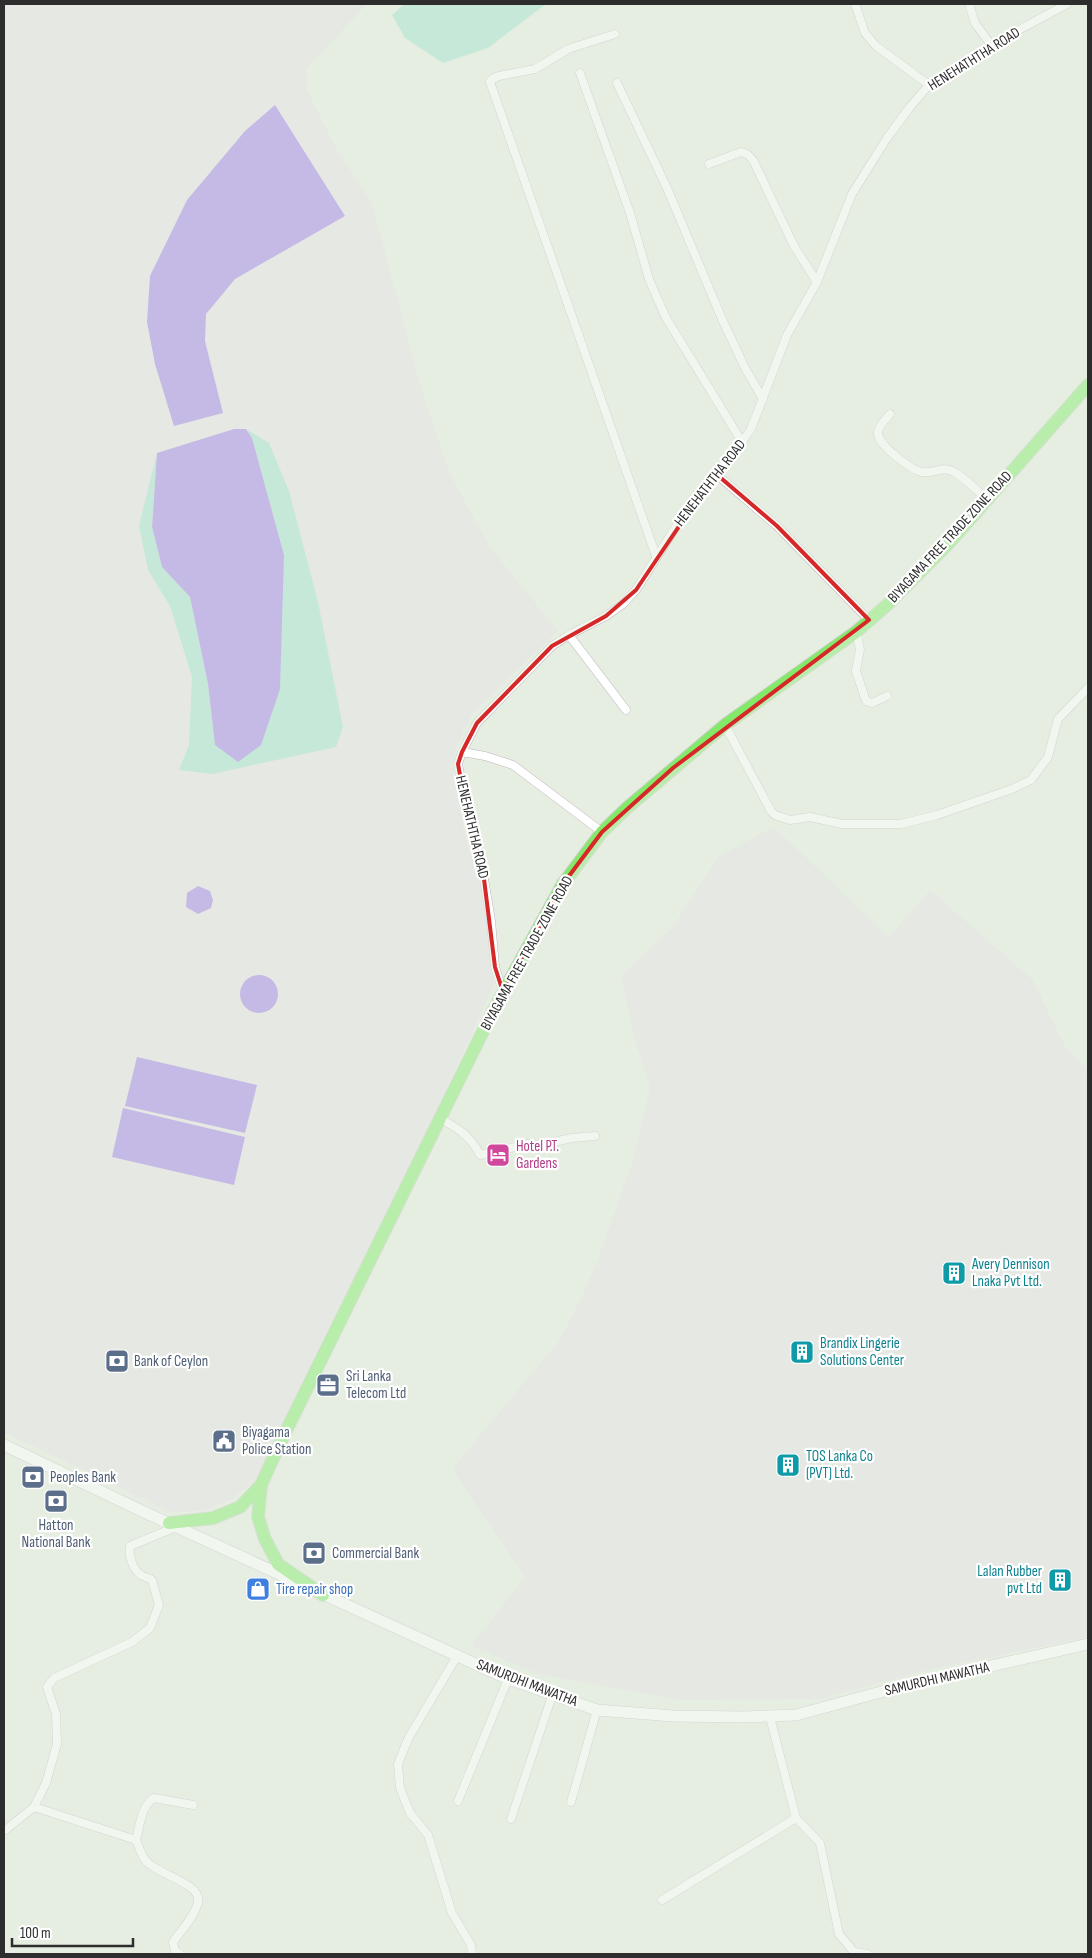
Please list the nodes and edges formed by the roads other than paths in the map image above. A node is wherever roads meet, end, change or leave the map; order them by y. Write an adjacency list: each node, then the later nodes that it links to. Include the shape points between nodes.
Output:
1 (855, 4): 8 (street, via 864,33 876,46)
2 (969, 4): 5 (street, via 975,23)
3 (1067, 4): 5 (street, HENEHATHTHA ROAD)
4 (615, 34): 17 (street, via 568,49 535,70 499,76 490,82)
5 (990, 45): 8 (street, HENEHATHTHA ROAD)
6 (580, 73): 14 (street, via 657,300)
7 (617, 83): 12 (street, via 667,188 722,319)
8 (929, 85): 10 (street, HENEHATHTHA ROAD, via 887,138 852,194)
9 (708, 164): 10 (street, via 741,152 753,160 794,246)
10 (817, 282): 12 (street, HENEHATHTHA ROAD, via 787,335)
11 (1088, 385): 16 (main road, BIYAGAMA FREE TRADE ZONE ROAD)
12 (763, 399): 14 (street, HENEHATHTHA ROAD)
13 (890, 414): 16 (street, via 877,433 902,462 924,472 946,468)
14 (742, 442): 15 (street, HENEHATHTHA ROAD)
15 (715, 473): 17 (street, HENEHATHTHA ROAD, via 694,498); 18 (street, via 777,526)
16 (988, 500): 18 (main road, BIYAGAMA FREE TRADE ZONE ROAD, via 923,571)
17 (656, 556): 20 (street, HENEHATHTHA ROAD, via 636,590 623,604)
18 (869, 620): 19 (main road, BIYAGAMA FREE TRADE ZONE ROAD)
19 (856, 632): 22 (street, via 860,649 856,671 866,701); 24 (main road, BIYAGAMA FREE TRADE ZONE ROAD)
20 (569, 635): 23 (street); 25 (street, HENEHATHTHA ROAD, via 552,646 491,707 477,723)
21 (1088, 688): 24 (street, via 1058,718 1048,758 1031,780 937,815 900,824 842,824 810,817 790,820 775,816)
22 (887, 696)
23 (626, 710)
24 (725, 725): 26 (main road, BIYAGAMA FREE TRADE ZONE ROAD)
25 (462, 752): 26 (street, via 513,765); 27 (street, HENEHATHTHA ROAD, via 458,764 492,921 495,967)
26 (602, 832): 27 (main road, BIYAGAMA FREE TRADE ZONE ROAD, via 562,884)
27 (504, 992): 28 (main road, BIYAGAMA FREE TRADE ZONE ROAD)
28 (440, 1118): 29 (street, via 474,1141 480,1155 528,1144); 31 (main road, BIYAGAMA FREE TRADE ZONE ROAD)
29 (595, 1136)
30 (4, 1445): 32 (main road, SAMURDHI MAWATHA)
31 (261, 1485): 32 (main road, BIYAGAMA FREE TRADE ZONE ROAD, via 240,1507 213,1518); 33 (main road, BIYAGAMA FREE TRADE ZONE ROAD, via 258,1517 278,1564)
32 (173, 1525): 33 (main road, SAMURDHI MAWATHA); 43 (street, via 130,1546 133,1566 140,1575 152,1580 159,1605 150,1628 132,1642 54,1678 47,1687 56,1714 57,1744 46,1783)
33 (323, 1595): 35 (main road, SAMURDHI MAWATHA)
34 (1088, 1644): 39 (main road, SAMURDHI MAWATHA, via 903,1686 796,1715)
35 (457, 1656): 36 (main road, SAMURDHI MAWATHA); 50 (street, via 408,1738 398,1764 400,1788 410,1813 428,1835 452,1913 471,1945)
36 (508, 1679): 37 (main road, SAMURDHI MAWATHA); 40 (street)
37 (553, 1694): 38 (main road, SAMURDHI MAWATHA); 45 (street)
38 (598, 1710): 39 (main road, SAMURDHI MAWATHA, via 673,1716); 41 (street)
39 (770, 1717): 44 (street)
40 (458, 1802)
41 (571, 1802)
42 (193, 1806): 47 (street, via 154,1798 148,1801)
43 (34, 1807): 46 (street); 47 (street)
44 (796, 1818): 48 (street); 51 (street, via 820,1842 839,1934 854,1952)
45 (511, 1819)
46 (4, 1831)
47 (136, 1840): 49 (street, via 146,1862 196,1892 196,1908 173,1942 175,1951)
48 (662, 1900)
49 (180, 1954)
50 (472, 1954)
51 (868, 1954)

